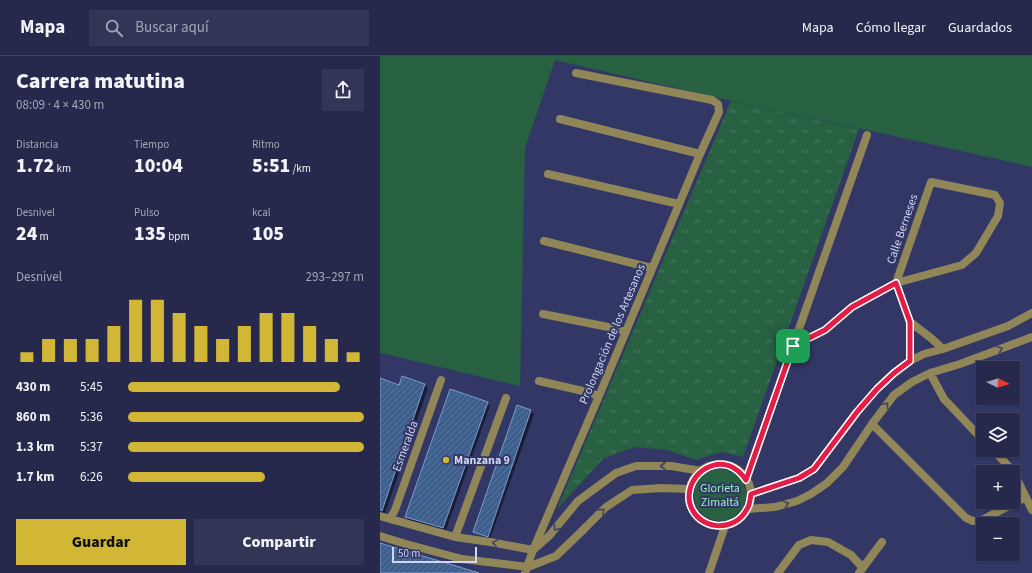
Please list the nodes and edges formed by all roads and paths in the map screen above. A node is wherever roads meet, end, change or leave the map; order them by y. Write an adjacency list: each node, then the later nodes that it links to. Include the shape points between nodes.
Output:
1 (576, 73): 4 (street, Prolongación de los Artesanos, via 712,100 718,104 719,112)
2 (560, 119): 4 (street)
3 (867, 135): 15 (street)
4 (700, 154): 6 (street, Prolongación de los Artesanos)
5 (548, 174): 6 (street)
6 (679, 204): 8 (street, Prolongación de los Artesanos)
7 (544, 241): 8 (street)
8 (652, 268): 13 (street, Prolongación de los Artesanos)
9 (896, 283): 9 (street, Calle Berneses, via 962,265 976,253 998,216 1000,203 995,195 931,182); 12 (street); 15 (street, via 852,307 825,330)
10 (1032, 313): 16 (street, via 1008,326)
11 (543, 314): 13 (street)
12 (910, 322): 16 (street); 17 (street)
13 (626, 332): 21 (street, Prolongación de los Artesanos)
14 (1032, 337): 18 (street, one-way to 14)
15 (793, 346): 27 (street)
16 (943, 349): 17 (street)
17 (910, 361): 29 (street, via 877,389 814,469 799,478)
18 (930, 373): 23 (street, one-way to 18, via 894,395); 24 (street, via 944,399)
19 (441, 380): 34 (street, Esmeralda)
20 (539, 381): 21 (street)
21 (599, 396): 39 (street, Prolongación de los Artesanos)
22 (506, 398): 37 (street)
23 (872, 424): 30 (street, via 966,518 980,521); 31 (street, one-way to 23, via 775,507 811,494 843,467)
24 (976, 433)
25 (1000, 457): 30 (street, via 1013,470)
26 (701, 471): 27 (street, via 722,464 736,469); 28 (street); 39 (street, one-way to 39, via 671,466 636,466 616,473 578,501 549,536)
27 (746, 480): 29 (street)
28 (690, 489): 35 (street, via 690,504 698,517 710,525); 40 (street, one-way to 28, via 556,556 606,507 632,490)
29 (751, 494): 31 (street)
30 (1026, 497): 32 (street)
31 (748, 509): 35 (street, via 738,520)
32 (1032, 510)
33 (380, 516): 34 (street)
34 (390, 519): 37 (street)
35 (725, 526): 42 (street)
36 (380, 536): 40 (street, via 462,559)
37 (455, 537): 39 (street, one-way to 37)
38 (882, 542): 41 (street)
39 (533, 550): 40 (street, Prolongación de los Artesanos)
40 (526, 570)
41 (861, 571): 43 (street, via 851,555 828,542 811,540 799,546)
42 (709, 573)
43 (778, 573)

